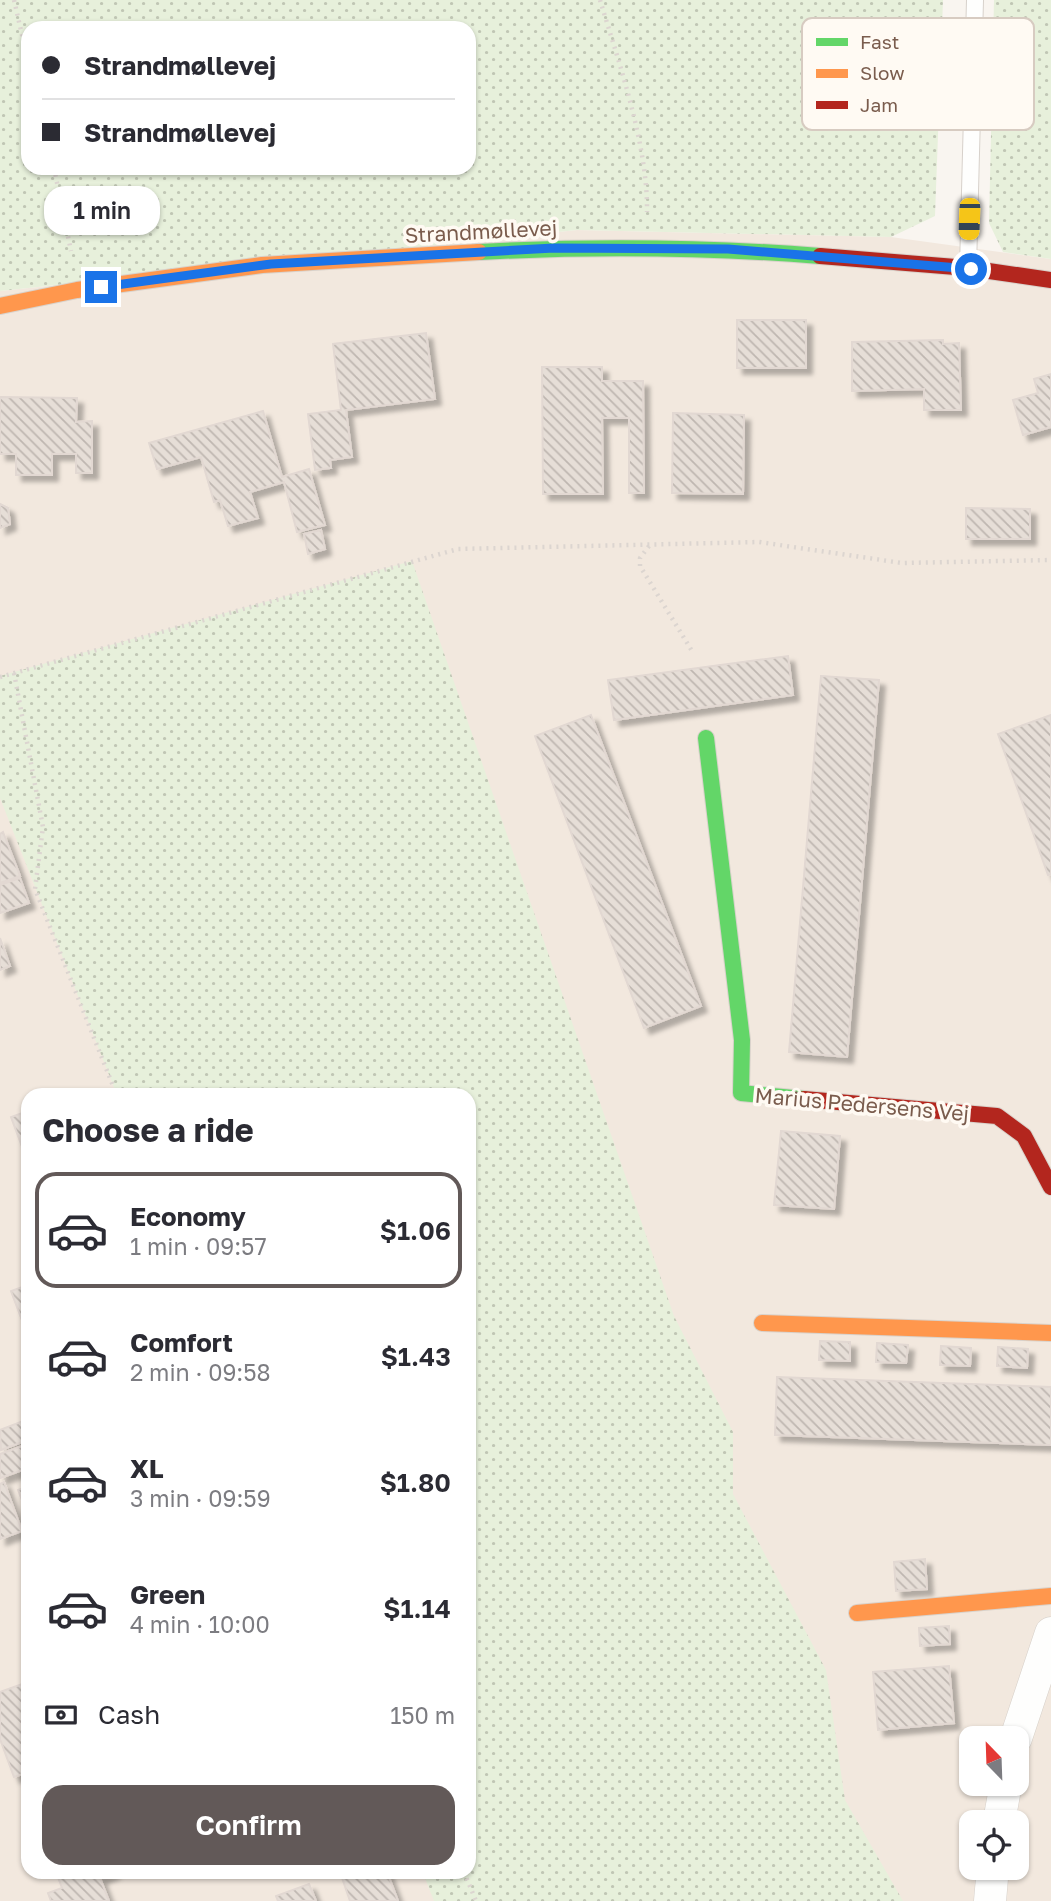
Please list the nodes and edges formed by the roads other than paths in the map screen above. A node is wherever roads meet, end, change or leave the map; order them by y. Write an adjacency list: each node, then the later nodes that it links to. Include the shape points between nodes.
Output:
1 (975, 0): 2 (lane)
2 (975, 18)
3 (972, 130): 4 (lane)
4 (968, 268): 5 (street, Strandmøllevej); 6 (street, Strandmøllevej, via 728,249 554,248 271,264 77,290)
5 (1051, 280)
6 (0, 306)
7 (706, 738): 8 (street, Marius Pedersens Vej, via 742,1040 740,1093 997,1116 1020,1130)
8 (1051, 1187)
9 (762, 1322): 10 (street)
10 (1051, 1333)
11 (1051, 1595): 12 (street)
12 (857, 1613)
13 (1051, 1633): 14 (street)
14 (1020, 1726)
15 (992, 1880): 16 (street)
16 (990, 1901)

